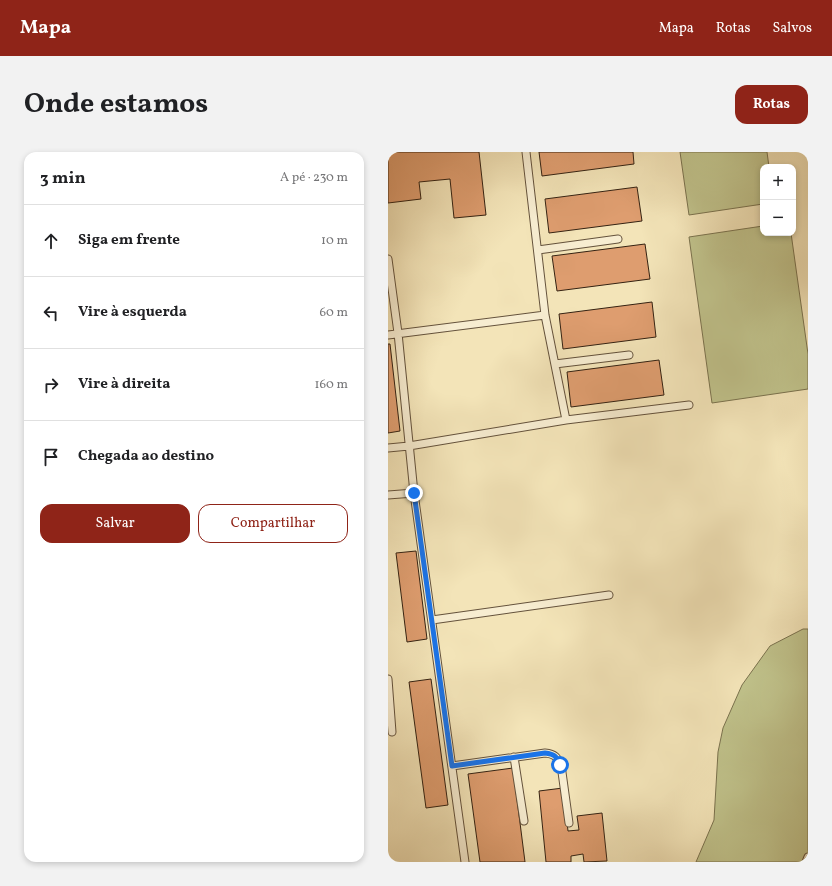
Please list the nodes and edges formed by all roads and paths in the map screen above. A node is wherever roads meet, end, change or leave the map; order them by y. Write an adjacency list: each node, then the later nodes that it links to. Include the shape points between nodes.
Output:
1 (526, 152): 3 (lane)
2 (618, 239): 3 (lane)
3 (538, 250): 5 (lane)
4 (388, 259): 6 (lane)
5 (545, 315): 6 (lane); 9 (lane)
6 (398, 333): 7 (lane); 12 (lane)
7 (388, 335)
8 (629, 355): 9 (lane)
9 (555, 364): 11 (lane)
10 (689, 405): 11 (lane)
11 (566, 420): 12 (lane)
12 (409, 446): 13 (lane); 14 (lane)
13 (388, 448)
14 (414, 493): 15 (lane); 17 (lane)
15 (388, 495)
16 (609, 595): 17 (lane)
17 (432, 620): 21 (lane)
18 (388, 679): 19 (lane)
19 (392, 732)
20 (514, 757): 21 (lane); 22 (lane); 23 (lane, via 545,753 553,754 557,758)
21 (452, 766): 25 (lane)
22 (524, 821)
23 (569, 824)
24 (808, 857): 26 (lane)
25 (465, 862)
26 (806, 862)

